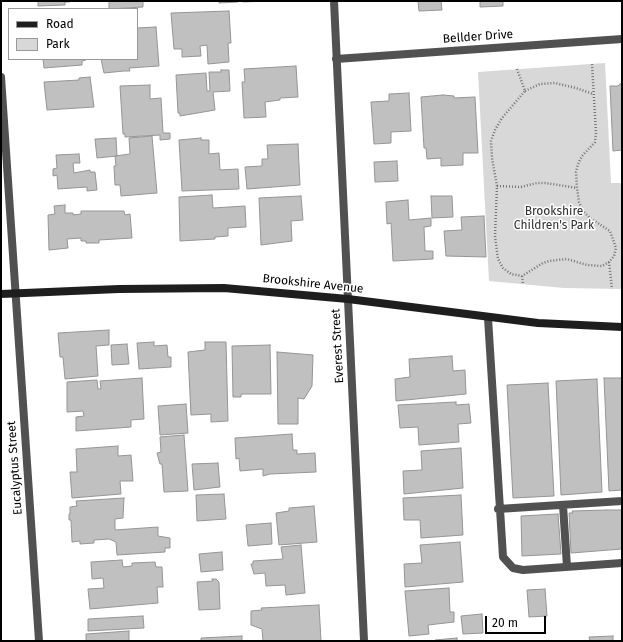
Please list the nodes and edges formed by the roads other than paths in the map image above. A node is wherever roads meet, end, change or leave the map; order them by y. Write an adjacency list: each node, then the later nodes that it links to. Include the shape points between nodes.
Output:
1 (334, 1): 3 (street, Everest Street)
2 (622, 39): 3 (street, Bellder Drive)
3 (336, 59): 7 (street, Everest Street)
4 (1, 77): 5 (street, Eucalyptus Street)
5 (15, 293): 6 (street, Brookshire Avenue); 7 (street, Brookshire Avenue, via 224,288); 15 (street, Eucalyptus Street)
6 (1, 294)
7 (348, 299): 8 (street, Brookshire Avenue); 16 (street, Everest Street)
8 (488, 318): 9 (street, Brookshire Avenue, via 576,326); 12 (street)
9 (622, 327)
10 (622, 501): 11 (street)
11 (564, 504): 12 (street); 14 (street)
12 (498, 509): 14 (street, via 501,553 507,563 513,568 523,570)
13 (622, 563): 14 (street)
14 (567, 567)
15 (39, 641)
16 (364, 641)

